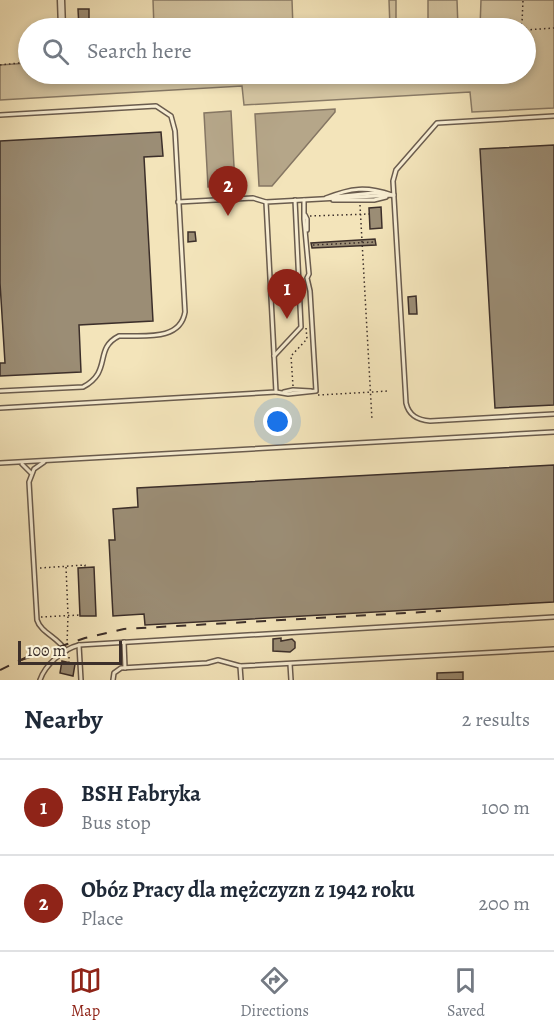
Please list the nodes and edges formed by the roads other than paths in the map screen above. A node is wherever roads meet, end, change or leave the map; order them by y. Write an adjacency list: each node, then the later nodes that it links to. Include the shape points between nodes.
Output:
1 (61, 0): 2 (street)
2 (62, 18)
3 (0, 115): 9 (lane, via 161,108 175,125)
4 (554, 116): 5 (lane, via 437,123 396,170)
5 (394, 195): 6 (lane); 6 (lane, via 360,201); 6 (lane, via 373,189 345,190); 15 (lane, via 406,403 411,414 430,421)
6 (323, 199): 8 (lane)
7 (296, 200): 8 (lane); 10 (lane); 11 (lane, via 301,327)
8 (304, 200): 13 (lane, via 316,391)
9 (178, 202): 10 (lane, via 253,198); 12 (lane, via 185,312 179,326 163,334 114,339 104,350 99,374 83,387)
10 (266, 202): 11 (lane)
11 (274, 356): 13 (lane)
12 (0, 391)
13 (276, 392): 14 (lane)
14 (0, 408)
15 (554, 414)
16 (554, 432): 17 (lane)
17 (47, 461): 18 (lane); 20 (lane)
18 (19, 462): 19 (lane); 20 (lane)
19 (0, 464)
20 (31, 473): 25 (lane, via 28,482 37,617 41,628)
21 (554, 617): 22 (lane)
22 (124, 642): 23 (lane); 28 (lane)
23 (79, 645): 25 (lane); 30 (lane)
24 (554, 649): 26 (lane)
25 (67, 650): 29 (lane, via 45,668)
26 (290, 664): 27 (lane); 33 (lane)
27 (240, 666): 28 (lane, via 216,660); 32 (lane)
28 (125, 668): 31 (lane, via 116,671)
29 (40, 680)
30 (81, 680)
31 (113, 680)
32 (241, 680)
33 (291, 680)

